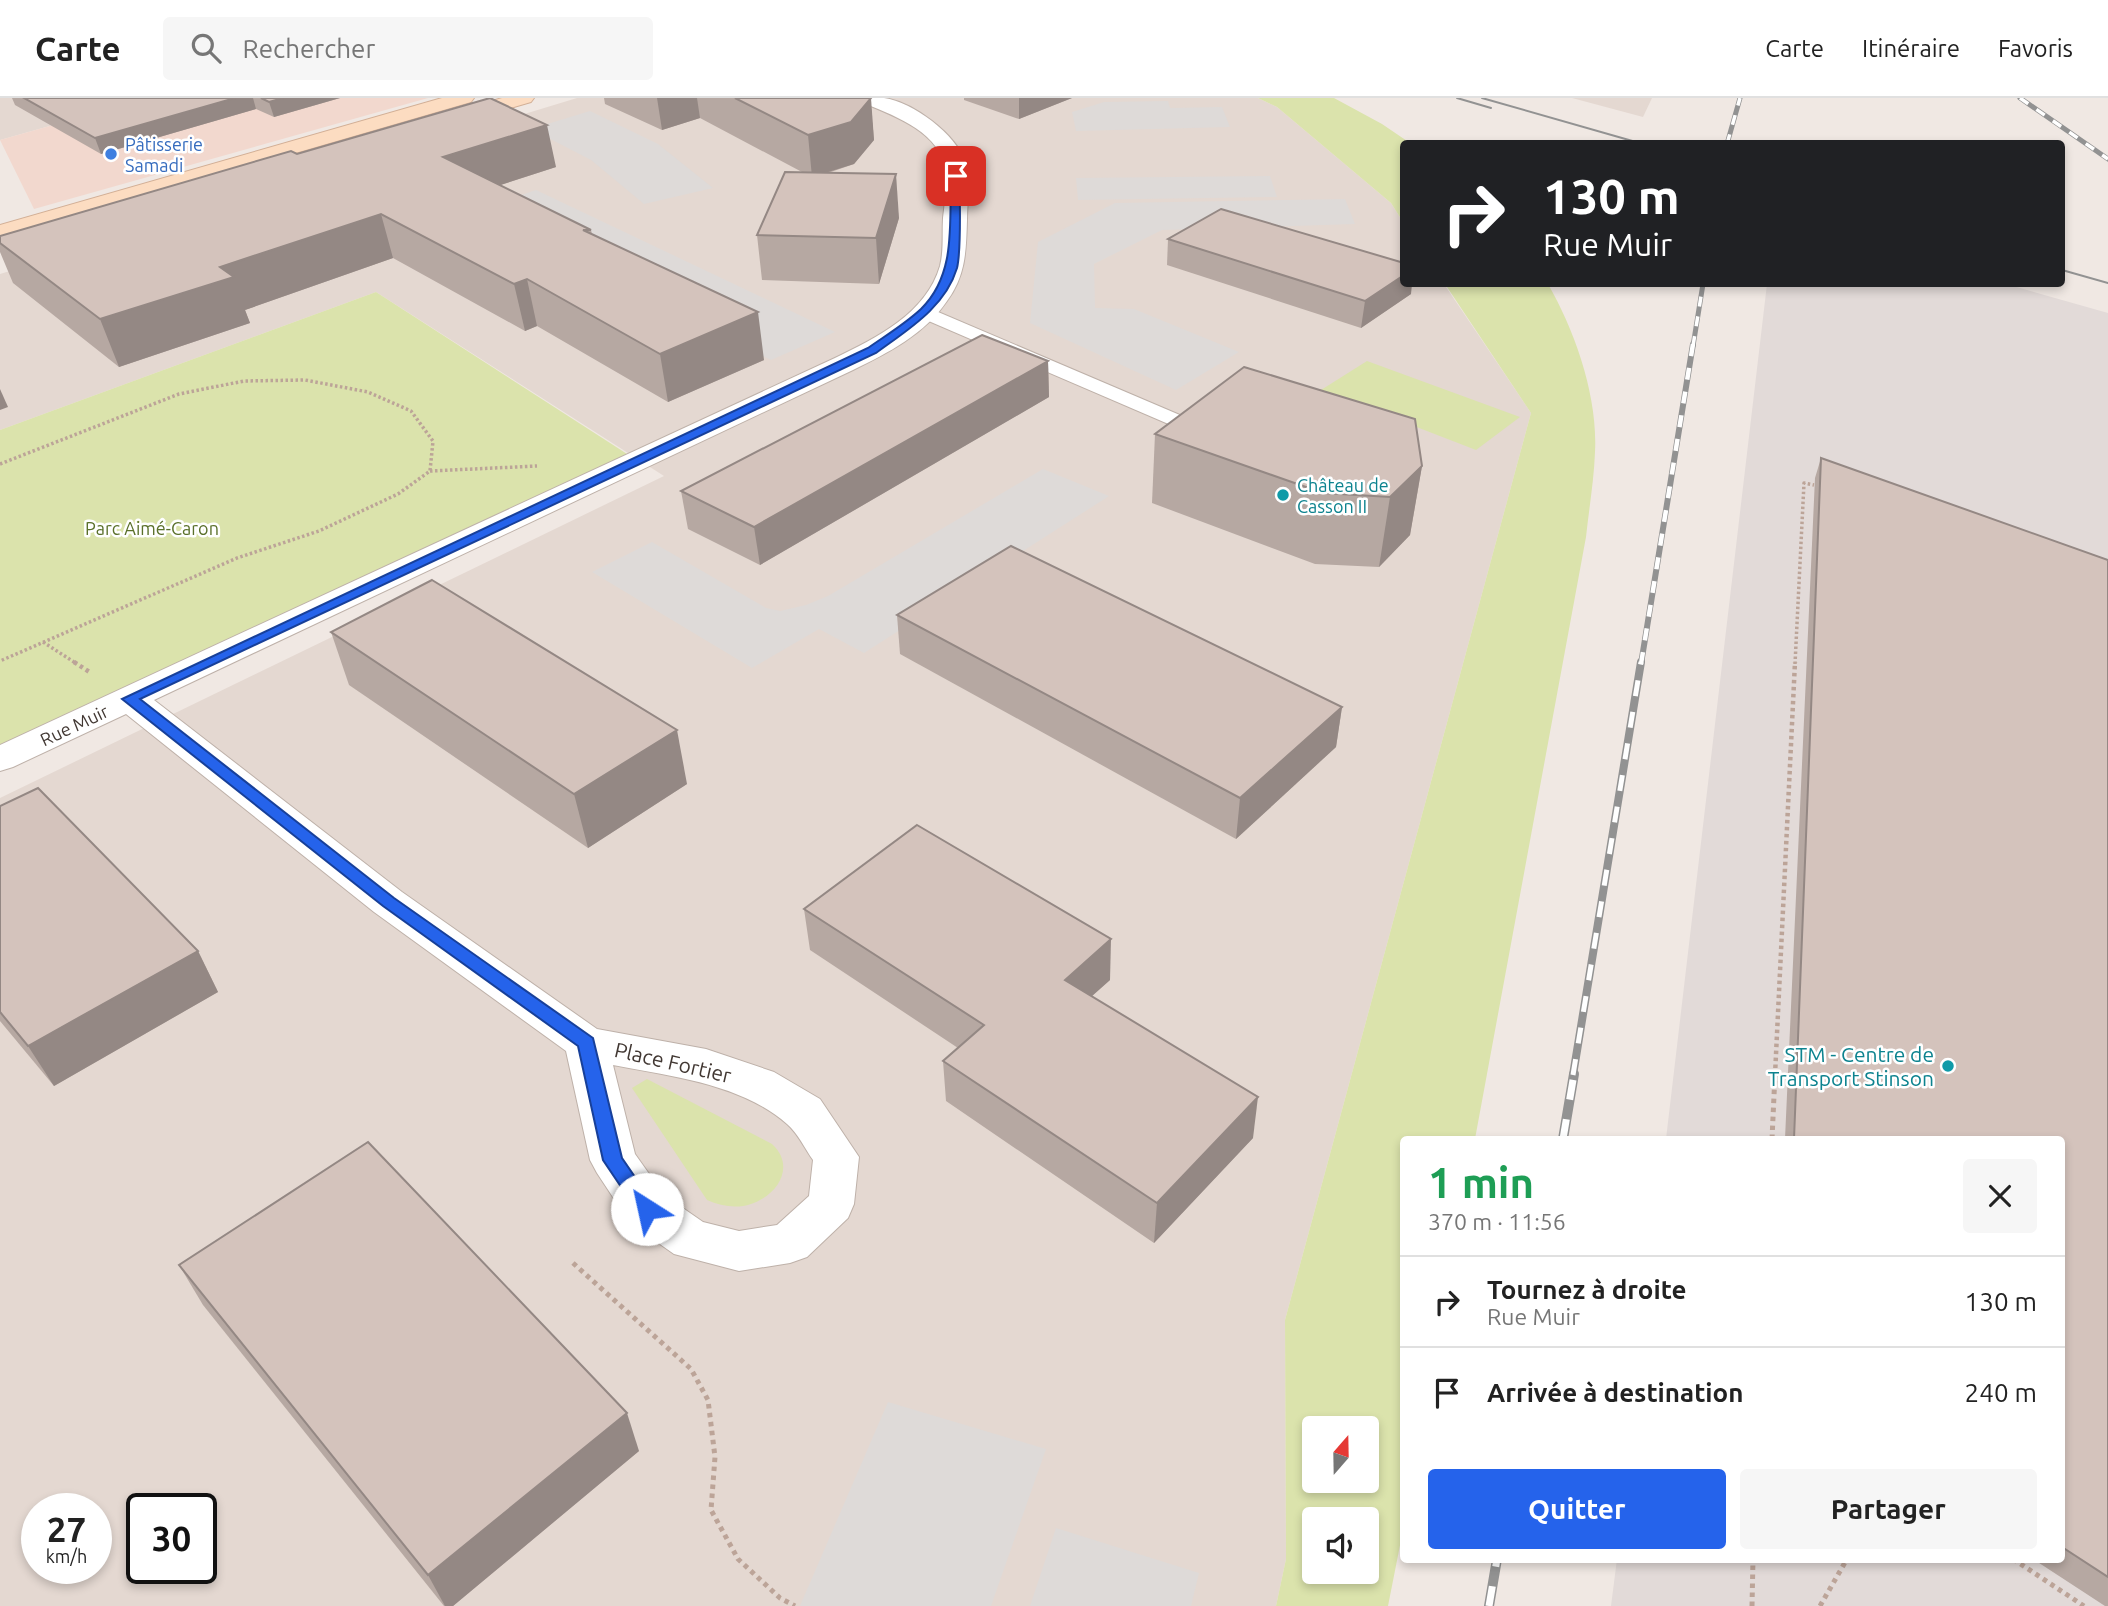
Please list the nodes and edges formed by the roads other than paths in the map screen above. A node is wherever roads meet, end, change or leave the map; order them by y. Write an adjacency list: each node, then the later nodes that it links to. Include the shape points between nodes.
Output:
1 (464, 98): 4 (main road)
2 (524, 98): 5 (main road)
3 (868, 98): 6 (street, Rue Muir, via 929,128 954,162 957,190 952,267)
4 (0, 232)
5 (0, 250)
6 (924, 312): 7 (lane); 8 (street, Rue Muir, via 872,351)
7 (1209, 434)
8 (130, 699): 9 (street, Rue Muir); 10 (street, Place Fortier, via 388,902)
9 (0, 759)
10 (586, 1043): 10 (street, Place Fortier, via 613,1160 647,1209 691,1240 738,1251 790,1243 831,1204 836,1157 804,1112 758,1084 706,1066)

